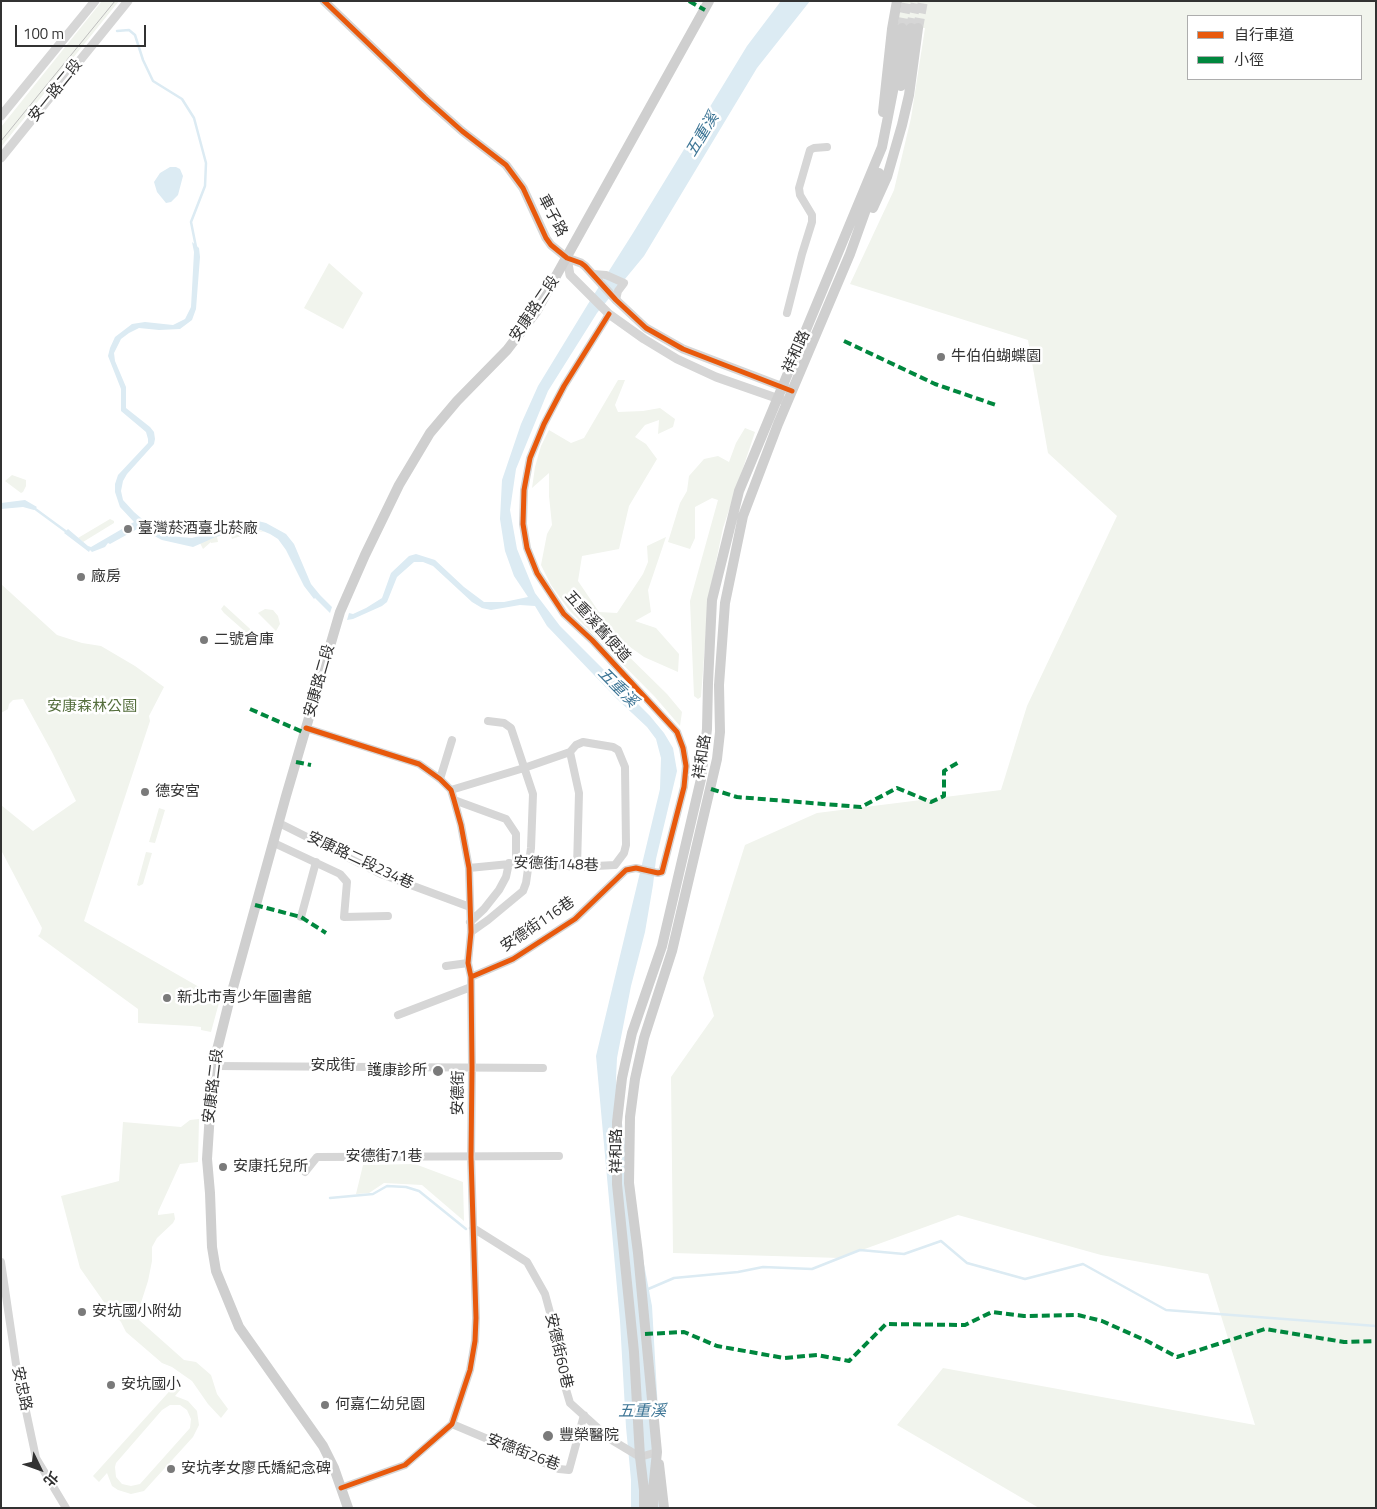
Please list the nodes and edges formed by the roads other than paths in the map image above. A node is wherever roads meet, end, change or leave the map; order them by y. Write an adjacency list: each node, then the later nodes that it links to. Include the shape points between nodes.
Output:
1 (95, 1): 6 (street, 安一路二段)
2 (128, 1): 8 (street, 安一路二段)
3 (324, 1): 10 (street, 車子路, via 425,98 506,164 523,188 546,238)
4 (709, 1): 10 (main road, 安康路二段)
5 (897, 1): 9 (main road, via 881,126)
6 (1, 116)
7 (827, 147): 13 (street, via 810,150 798,188 812,215 812,222)
8 (1, 158)
9 (849, 228): 15 (main road, 祥和路); 16 (main road, 祥和路, via 887,129 910,28 909,95 894,154 871,214 850,254)
10 (567, 258): 11 (street, 車子路, via 581,263); 14 (street, 車子路, via 570,275); 20 (main road, 安康路二段, via 523,331 430,433 400,485 340,612)
11 (593, 274): 12 (street, 車子路); 12 (street, via 606,275 624,283)
12 (616, 300): 15 (street, 車子路, via 646,328 683,349)
13 (787, 313)
14 (608, 314): 17 (street, 車子路, via 677,359); 34 (street, 五重溪舊便道, via 564,386 530,458 524,490 524,524 527,548 537,573 564,614 666,719 677,732 683,748 686,766 684,787 664,870 658,873)
15 (781, 386): 16 (street, 車子路); 17 (main road, 祥和路)
16 (792, 391): 18 (main road, 祥和路)
17 (776, 398): 18 (street, 車子路); 56 (main road, 祥和路, via 739,491 712,600 708,730 701,779 662,946 632,1033 622,1078 617,1122 618,1192 634,1352)
18 (787, 402): 55 (main road, 祥和路, via 743,516 725,603 717,759 672,951 644,1038 630,1117 629,1183)
19 (488, 721): 23 (street, via 499,721 511,728)
20 (306, 728): 24 (street, 安德街, via 419,764); 27 (main road, 安康路二段)
21 (452, 740): 24 (street)
22 (570, 752): 23 (street, 安德街148巷); 32 (street, via 579,793); 32 (street, 安德街148巷, via 583,742 612,747 618,750 625,768 624,853 615,865)
23 (524, 768): 25 (street, 安德街148巷); 30 (street, via 533,806)
24 (440, 779): 25 (street, 安德街)
25 (451, 790): 26 (street, 安德街)
26 (454, 800): 31 (street, via 506,820 516,834); 33 (street, 安德街)
27 (279, 823): 28 (main road, 安康路二段); 35 (street, 安康路二段234巷, via 382,874)
28 (274, 843): 29 (street); 45 (main road, 安康路二段)
29 (316, 862): 36 (street, via 340,874 347,882 344,917); 37 (street)
30 (530, 862): 31 (street, 安德街148巷); 32 (street, 安德街148巷); 39 (street, via 522,891)
31 (512, 863): 33 (street, 安德街148巷); 38 (street, via 499,890)
32 (577, 867)
33 (469, 868): 35 (street, 安德街)
34 (636, 868): 42 (street, 安德街116巷, via 626,870 575,919 513,959)
35 (470, 907): 38 (street, 安德街)
36 (388, 916)
37 (301, 917)
38 (470, 922): 39 (street, 安德街)
39 (470, 932): 40 (street, 安德街)
40 (468, 963): 41 (street); 42 (street, 安德街)
41 (446, 966)
42 (471, 977): 43 (street, 安德街)
43 (471, 987): 44 (street); 46 (street, 安德街)
44 (398, 1015)
45 (214, 1066): 46 (street, 安成街); 57 (main road, 安康路二段, via 206,1159 216,1271 239,1326 321,1441)
46 (472, 1067): 47 (street, 安成街); 49 (street, 安德街)
47 (543, 1068)
48 (559, 1156): 49 (street)
49 (471, 1157): 50 (street, 安德街71巷, via 317,1157); 51 (street, 安德街)
50 (305, 1172)
51 (473, 1228): 53 (street, 安德街60巷, via 527,1262 545,1294 570,1403); 54 (street, 安德街, via 475,1341 470,1370)
52 (1, 1262): 58 (street, 安忠路, via 16,1364 36,1458)
53 (584, 1415): 54 (street, 安德街26巷, via 569,1470 559,1469); 56 (street, 安德街60巷, via 610,1440)
54 (452, 1424): 57 (street, via 405,1465)
55 (657, 1452): 56 (street); 61 (main road, 祥和路); 62 (main road)
56 (640, 1457): 60 (main road, 祥和路)
57 (342, 1488): 59 (main road, 安康路二段)
58 (66, 1508)
59 (348, 1508)
60 (644, 1508)
61 (654, 1508)
62 (664, 1508)

